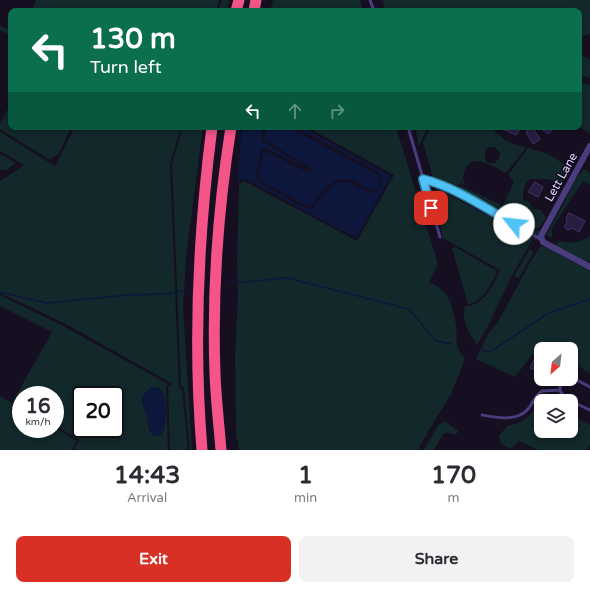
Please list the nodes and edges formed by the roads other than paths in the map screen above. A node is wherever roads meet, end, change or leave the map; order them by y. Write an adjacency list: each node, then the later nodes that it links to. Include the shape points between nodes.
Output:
1 (212, 130): 15 (highway, via 198,265 196,342)
2 (231, 130): 16 (highway, via 217,244 214,331)
3 (409, 130): 5 (lane)
4 (590, 146): 7 (street, Lett Lane, via 541,236)
5 (423, 179): 6 (lane); 7 (lane, via 450,188)
6 (440, 237)
7 (542, 240): 8 (street)
8 (590, 267)
9 (578, 380): 11 (lane)
10 (561, 386): 12 (lane)
11 (590, 386)
12 (560, 390): 13 (lane, via 563,396); 14 (lane, via 542,391 524,413 514,417 497,418)
13 (590, 410)
14 (482, 415)
15 (202, 450)
16 (221, 450)

